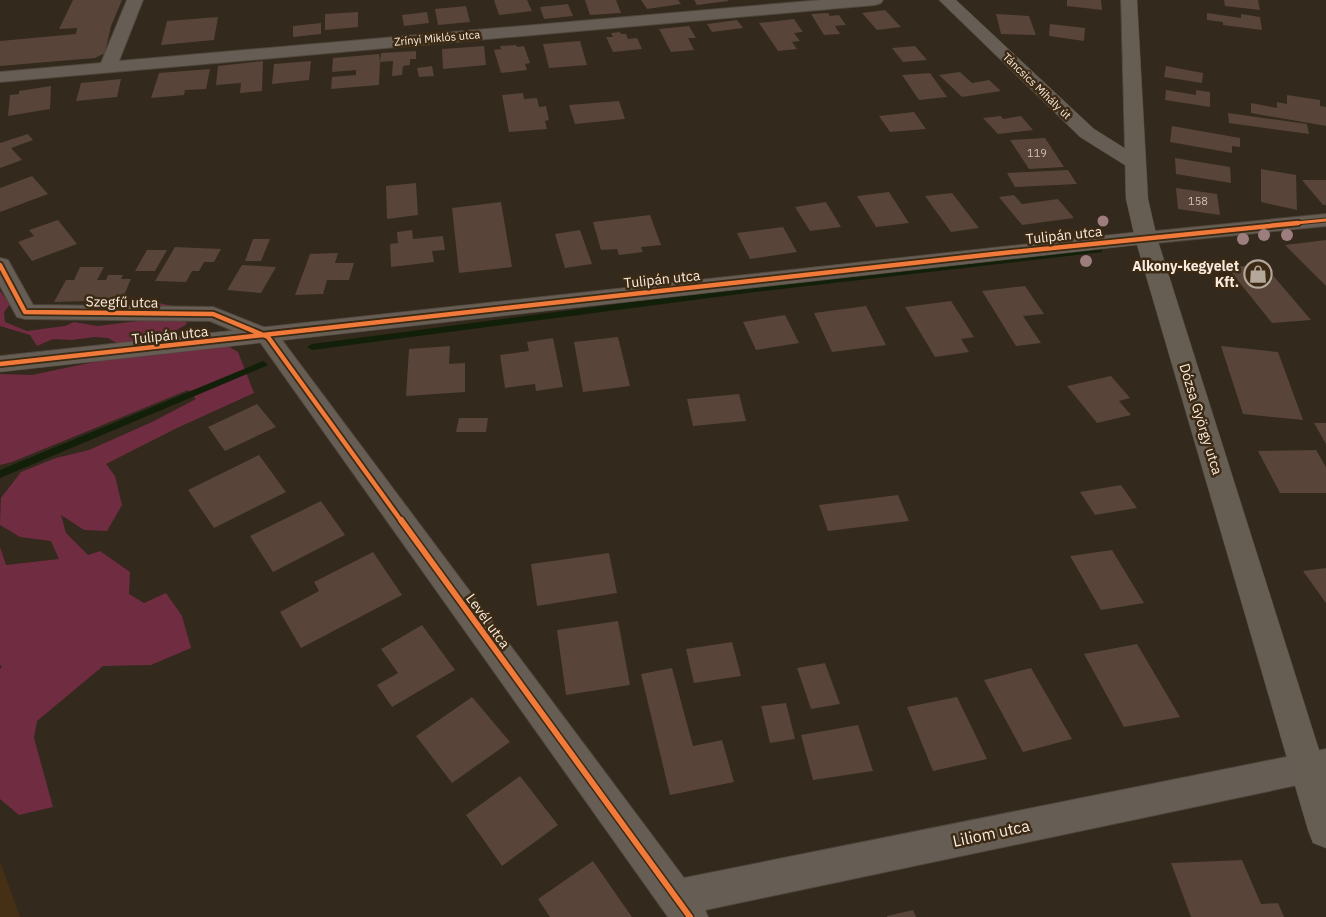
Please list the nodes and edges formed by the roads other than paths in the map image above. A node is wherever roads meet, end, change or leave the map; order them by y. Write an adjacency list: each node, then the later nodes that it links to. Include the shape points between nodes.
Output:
1 (135, 0): 5 (street)
2 (875, 0): 5 (street, Zrínyi Miklós utca)
3 (947, 0): 7 (street, Táncsics Mihály út, via 1087,134)
4 (1129, 0): 7 (main road, Dózsa György utca)
5 (108, 67): 6 (street, Zrínyi Miklós utca)
6 (0, 77)
7 (1135, 163): 9 (main road, Dózsa György utca, via 1137,199)
8 (1326, 220): 9 (street, Tulipán utca)
9 (1146, 238): 11 (street, Tulipán utca); 13 (main road, Dózsa György utca)
10 (0, 265): 11 (street, Szegfű utca, via 26,312 213,314)
11 (268, 337): 12 (street, Tulipán utca); 15 (street, Levél utca)
12 (0, 364)
13 (1316, 766): 14 (main road, Dózsa György utca); 15 (street, Liliom utca)
14 (1326, 830)
15 (683, 908)

